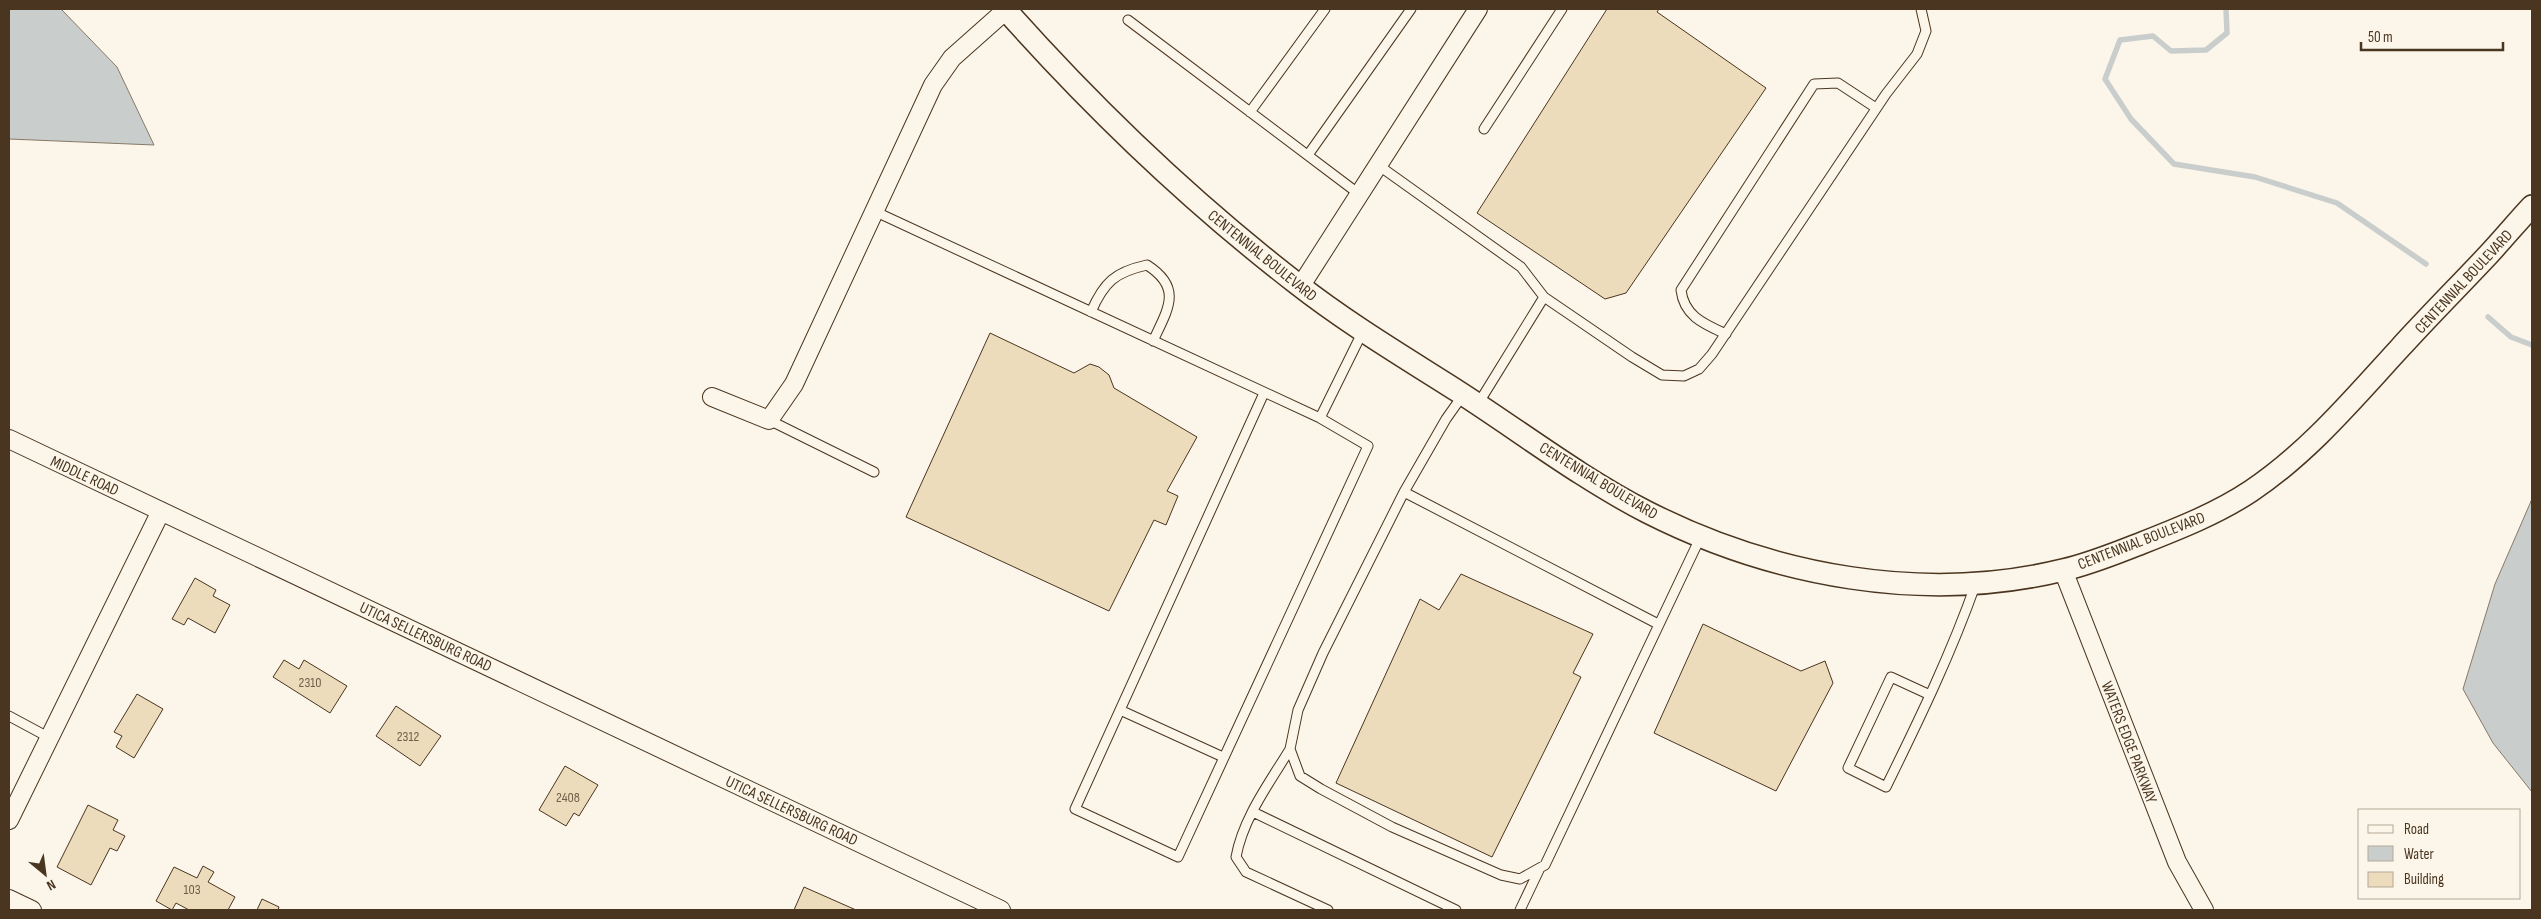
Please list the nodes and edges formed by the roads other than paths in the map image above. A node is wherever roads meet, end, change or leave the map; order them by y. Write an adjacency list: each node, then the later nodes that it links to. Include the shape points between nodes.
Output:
1 (1325, 9): 9 (lane)
2 (1411, 9): 11 (lane)
3 (1478, 9): 12 (street)
4 (1562, 9): 10 (lane)
5 (1921, 9): 8 (lane, via 1926,31 1917,54)
6 (1006, 10): 15 (street, via 952,58 934,85); 16 (street, CENTENNIAL BOULEVARD, via 1160,170)
7 (1128, 20): 9 (lane)
8 (1876, 108): 20 (lane); 20 (lane, via 1838,83 1814,84 1681,290 1683,303 1697,320)
9 (1250, 112): 11 (lane)
10 (1484, 129)
11 (1308, 155): 13 (lane)
12 (1378, 165): 13 (street); 17 (lane, via 1521,267)
13 (1359, 194): 16 (street)
14 (2532, 206): 32 (street, CENTENNIAL BOULEVARD, via 2301,452 2251,491 2182,528)
15 (874, 211): 18 (lane); 26 (street, via 794,384)
16 (1300, 287): 19 (street, CENTENNIAL BOULEVARD)
17 (1544, 297): 20 (lane, via 1662,375 1684,376 1699,369); 24 (lane)
18 (1092, 312): 21 (lane); 21 (lane, via 1098,296 1111,278 1147,265 1162,274 1170,294 1168,308)
19 (1363, 330): 24 (street, CENTENNIAL BOULEVARD); 25 (lane)
20 (1726, 334)
21 (1154, 341): 22 (lane)
22 (1264, 393): 25 (lane); 36 (lane)
23 (712, 397): 26 (street)
24 (1471, 400): 29 (lane, via 1446,419); 31 (street, CENTENNIAL BOULEVARD, via 1606,488)
25 (1320, 418): 40 (lane, via 1368,446)
26 (769, 420): 28 (lane)
27 (9, 440): 30 (street, MIDDLE ROAD)
28 (874, 472)
29 (1404, 492): 34 (lane); 39 (lane, via 1298,710)
30 (161, 511): 38 (street); 46 (street, UTICA SELLERSBURG ROAD)
31 (1701, 536): 33 (street, CENTENNIAL BOULEVARD, via 1764,559 1813,571 1911,584); 34 (lane)
32 (2064, 570): 33 (street, CENTENNIAL BOULEVARD); 50 (street, WATERS EDGE PARKWAY, via 2177,862)
33 (1976, 583): 35 (lane, via 1957,636)
34 (1658, 624): 43 (lane, via 1555,846)
35 (1930, 695): 35 (lane, via 1886,787 1848,768 1891,677)
36 (1120, 710): 40 (lane); 40 (lane, via 1075,809 1178,857)
37 (9, 716): 38 (lane)
38 (50, 738): 42 (street)
39 (1290, 749): 41 (lane); 43 (lane, via 1300,776 1392,827 1501,875 1520,879)
40 (1223, 758)
41 (1253, 812): 47 (lane, via 1238,844 1236,857 1246,872); 48 (lane)
42 (9, 820)
43 (1540, 867): 49 (lane)
44 (9, 899): 45 (street)
45 (32, 910)
46 (1001, 910)
47 (1328, 910)
48 (1456, 910)
49 (1520, 910)
50 (2204, 910)

